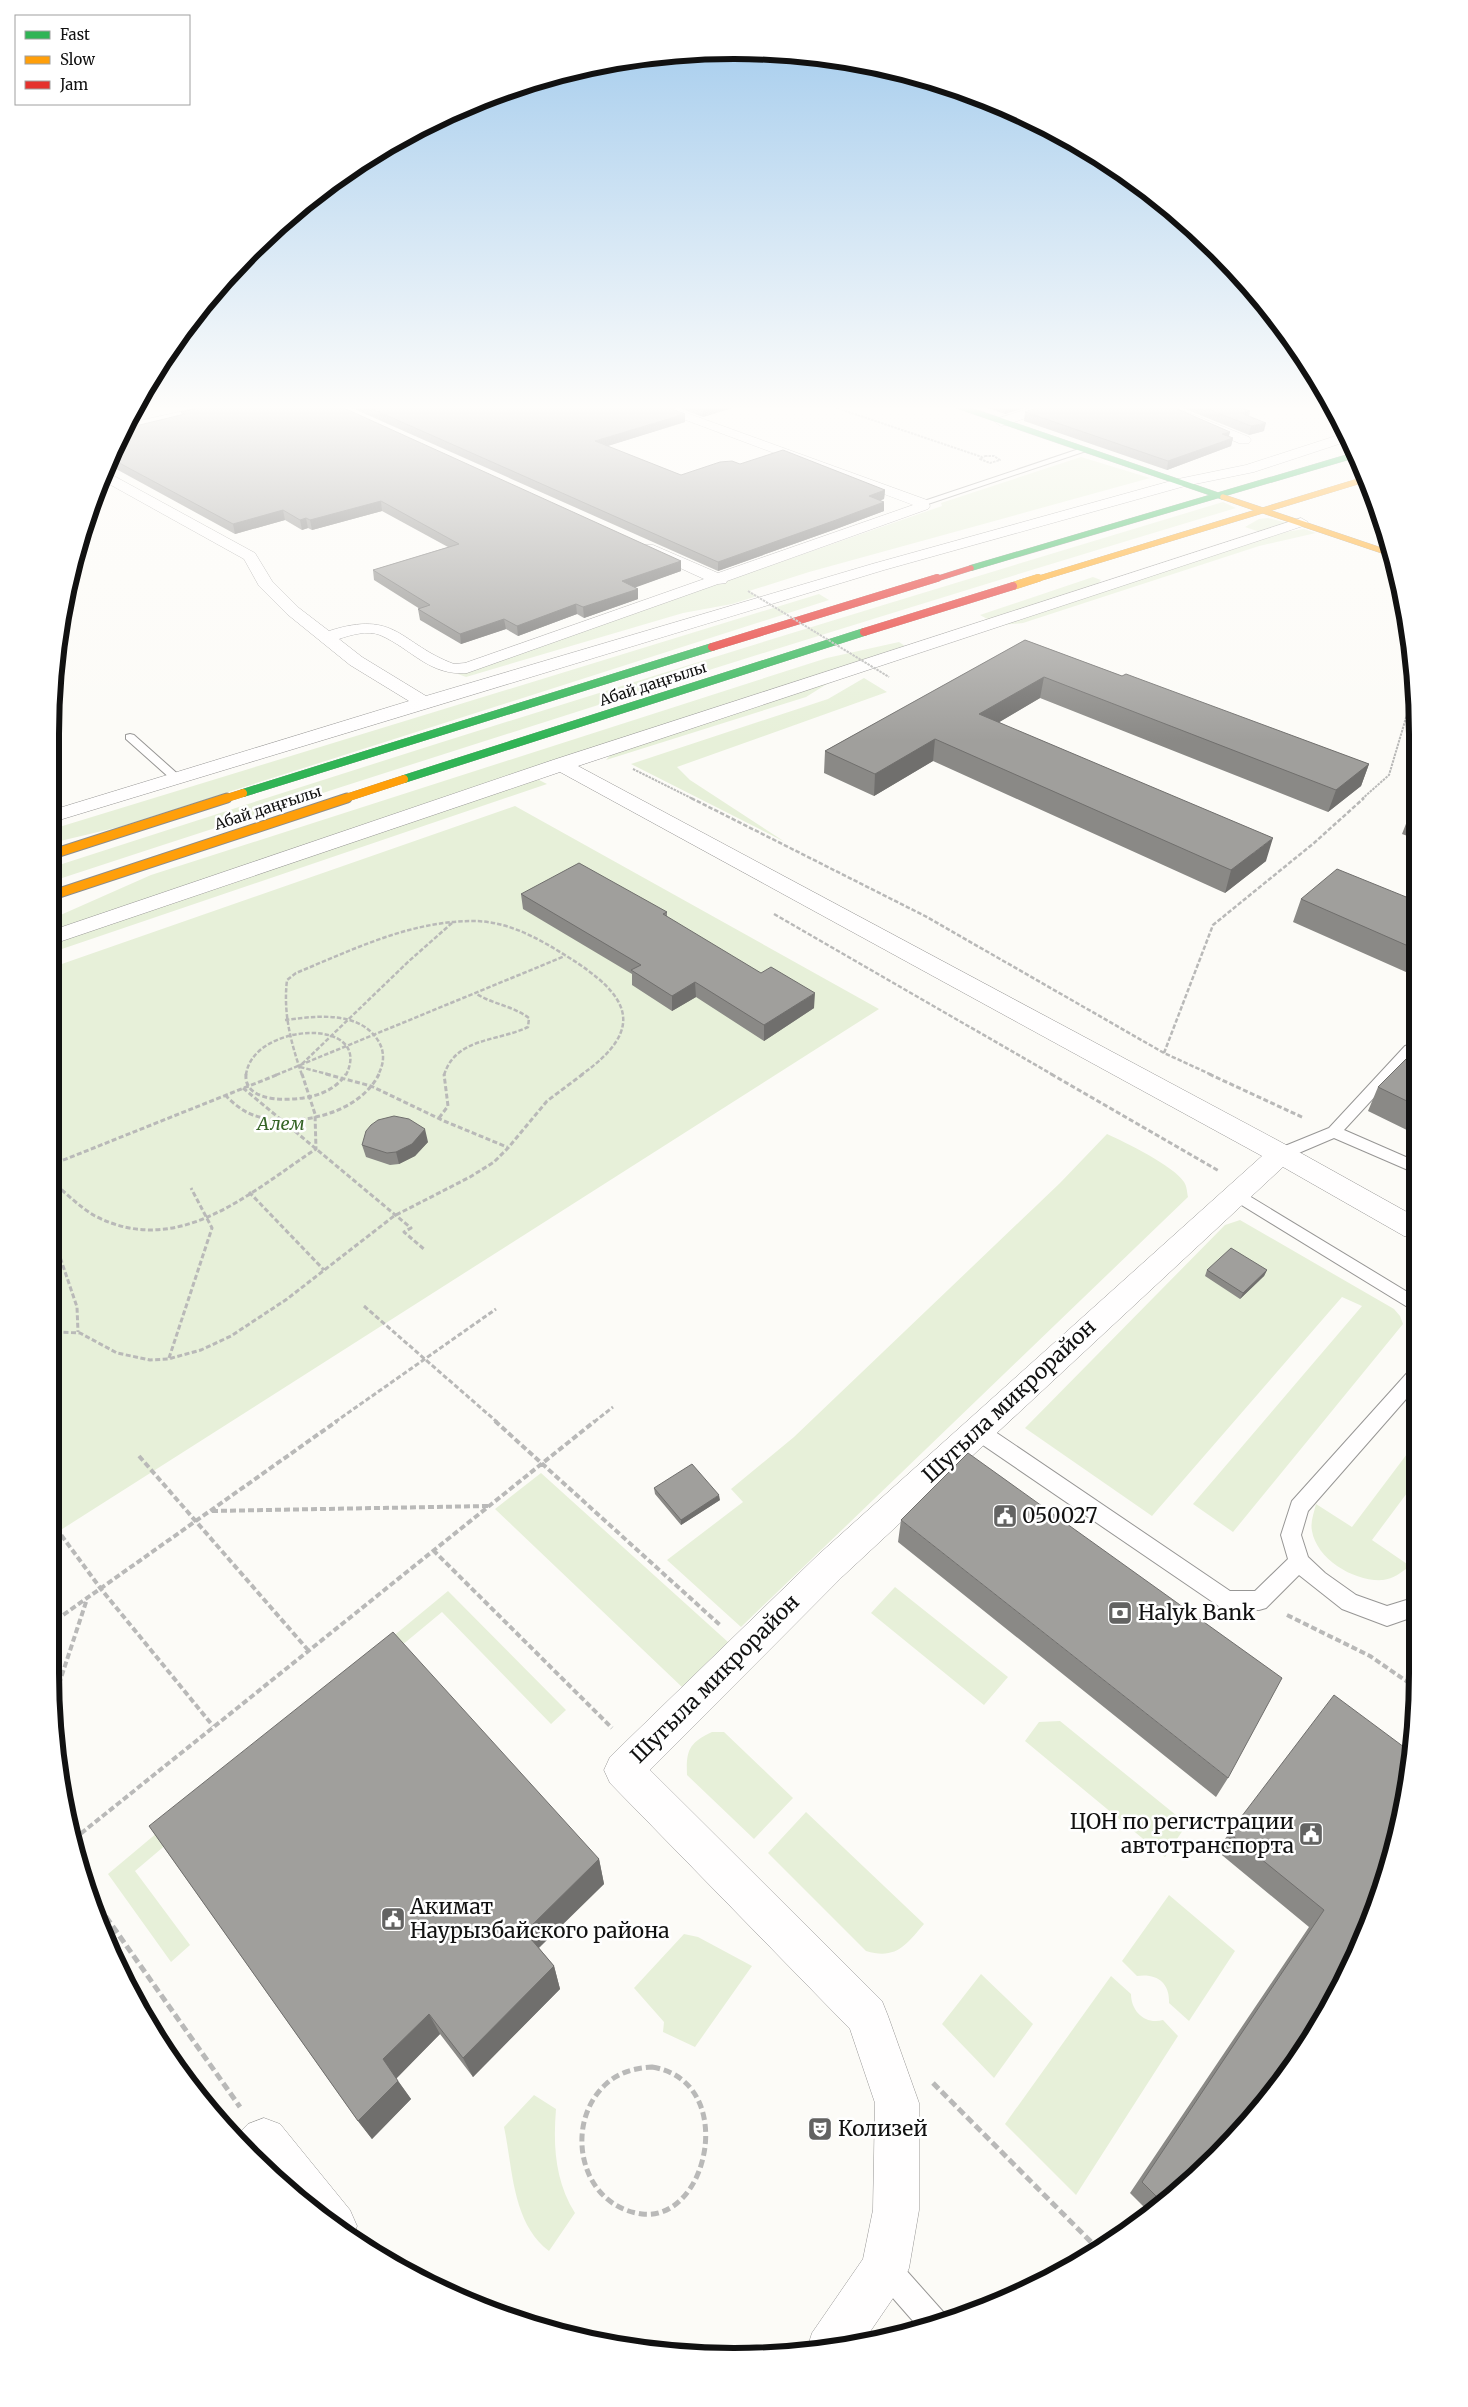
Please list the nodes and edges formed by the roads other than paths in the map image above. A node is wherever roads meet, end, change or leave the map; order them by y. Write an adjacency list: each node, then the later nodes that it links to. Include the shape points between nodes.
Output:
1 (178, 516): 15 (street, via 250,556 265,583)
2 (897, 516): 13 (street)
3 (1064, 516): 8 (street)
4 (1144, 516): 10 (main road)
5 (1238, 516): 12 (main road, Абай даңғылы)
6 (1284, 516): 7 (main road)
7 (1301, 522): 11 (main road); 14 (street)
8 (1016, 530): 10 (street); 16 (street, via 878,567)
9 (639, 544): 13 (street)
10 (1048, 545): 21 (main road, via 328,765)
11 (1384, 551)
12 (1086, 563): 14 (street); 22 (main road, Абай даңғылы, via 358,794)
13 (720, 580): 15 (street, via 467,668 452,669 441,665 385,631 361,628)
14 (1121, 580): 18 (street)
15 (325, 638): 16 (street)
16 (424, 703): 19 (street)
17 (130, 737): 19 (lane)
18 (560, 764): 23 (street); 26 (street)
19 (176, 778): 20 (street)
20 (59, 814)
21 (59, 851)
22 (59, 893)
23 (59, 935)
24 (1409, 1051): 25 (lane)
25 (1334, 1132): 26 (lane); 27 (lane)
26 (1281, 1154): 28 (street, Шугыла микрорайон); 29 (street)
27 (1409, 1165)
28 (1241, 1190): 30 (lane); 32 (street, Шугыла микрорайон)
29 (1409, 1226)
30 (1409, 1301)
31 (1409, 1383): 33 (lane, via 1299,1507 1291,1535)
32 (978, 1431): 33 (lane, via 1227,1600 1259,1601); 37 (street, Шугыла микрорайон, via 830,1566 623,1770 867,2016 897,2103 896,2210)
33 (1299, 1562): 34 (lane, via 1349,1602 1387,1616)
34 (1409, 1608)
35 (258, 2146): 36 (street)
36 (299, 2190)
37 (886, 2268): 38 (lane); 39 (street, Шугыла микрорайон)
38 (930, 2318)
39 (836, 2340)

